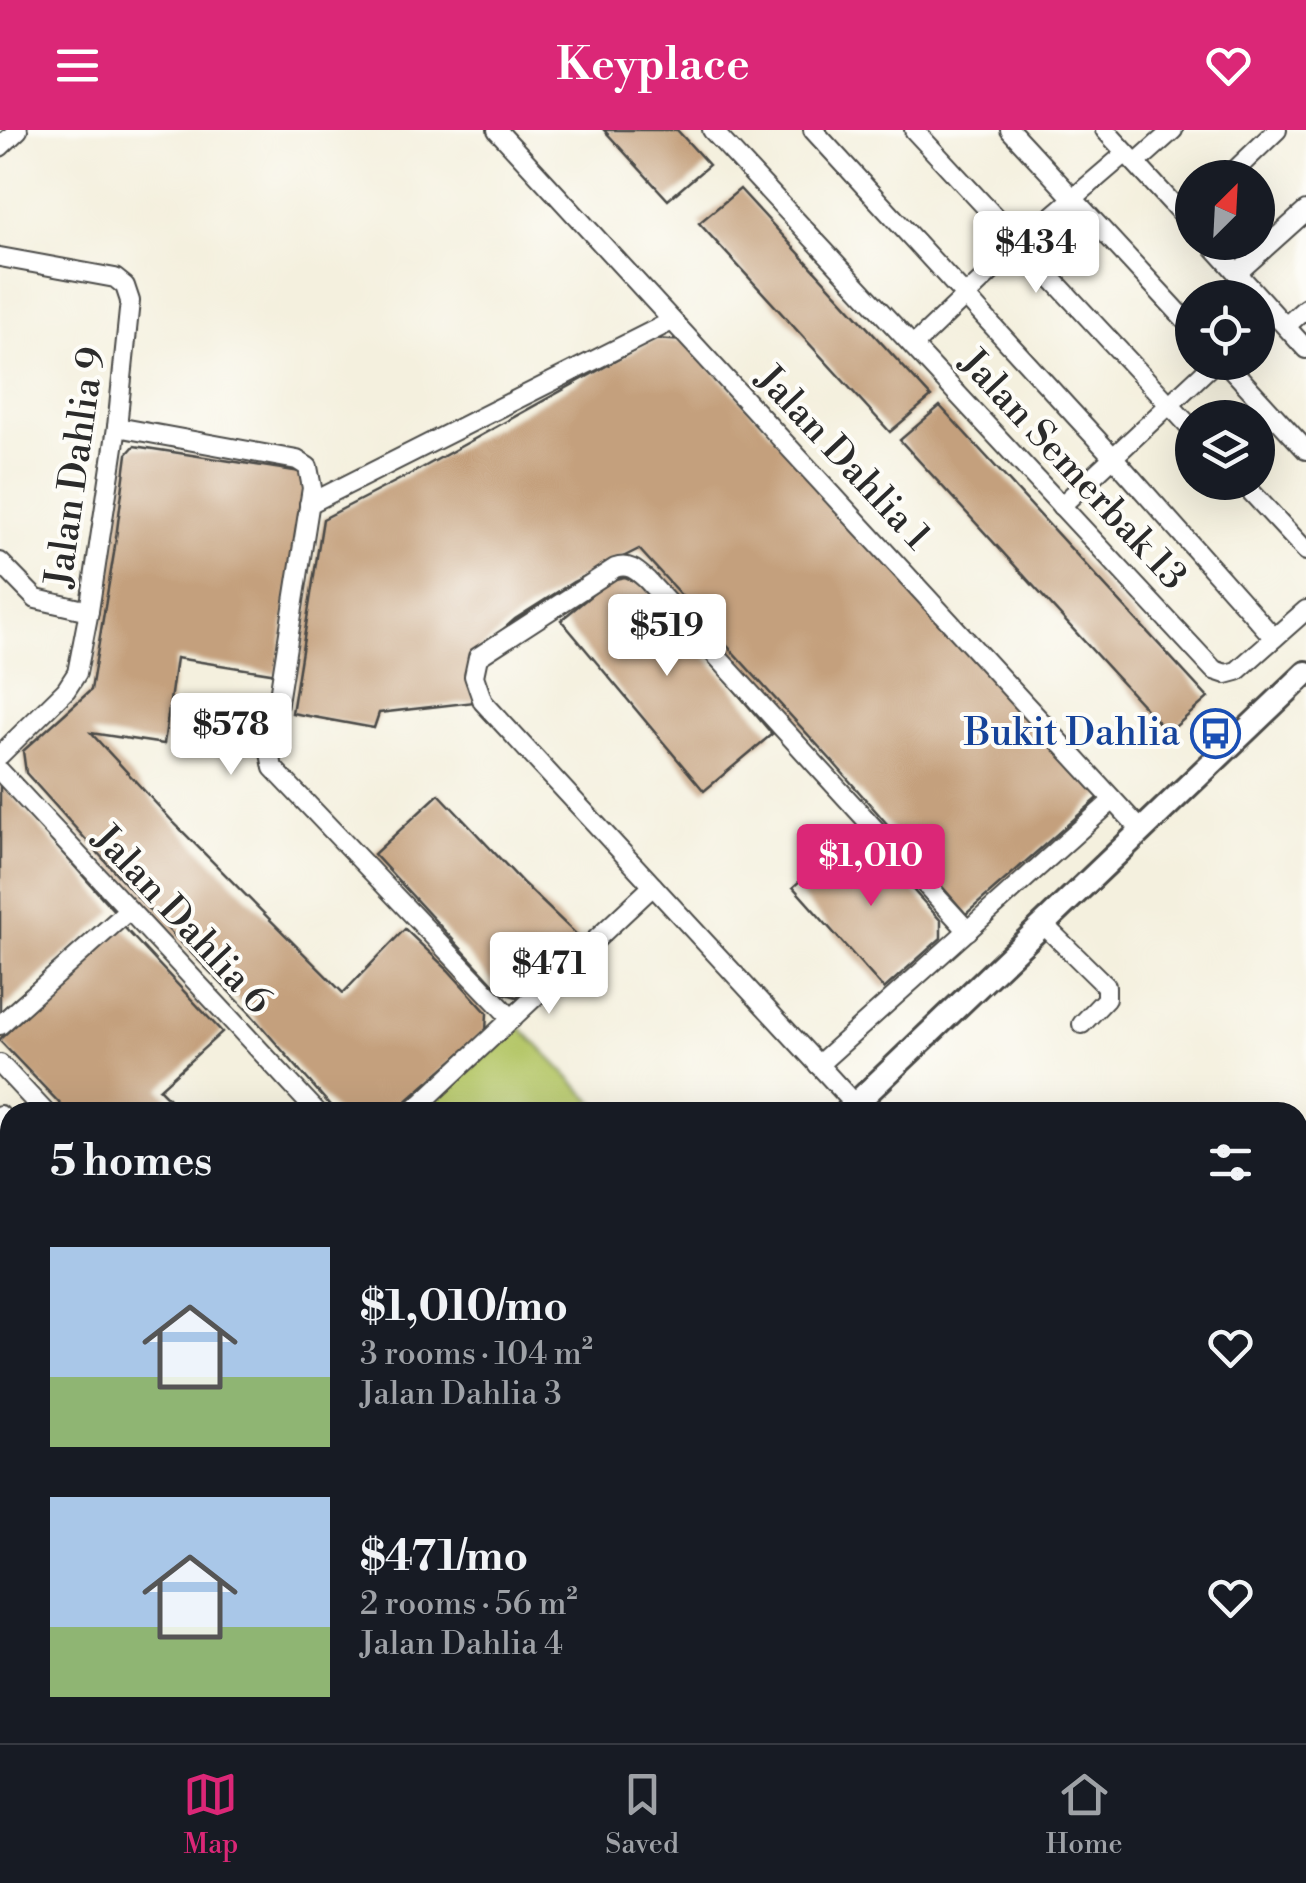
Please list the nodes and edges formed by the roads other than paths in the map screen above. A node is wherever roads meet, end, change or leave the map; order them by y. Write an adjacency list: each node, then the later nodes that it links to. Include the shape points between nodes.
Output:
1 (18, 130): 10 (street)
2 (497, 130): 24 (street, Jalan Dahlia 1)
3 (812, 130): 21 (street)
4 (914, 130): 16 (street)
5 (1010, 130): 13 (street)
6 (1106, 130): 11 (street)
7 (1173, 130): 11 (street)
8 (1277, 130): 12 (street)
9 (723, 134): 27 (street, Jalan Semerbak 13)
10 (0, 147)
11 (1131, 158): 13 (street); 14 (street)
12 (1246, 160)
13 (1073, 198): 16 (street); 23 (street)
14 (1175, 202)
15 (1306, 211): 19 (street)
16 (1020, 244): 21 (street); 31 (street)
17 (0, 257): 33 (street, Jalan Dahlia 9, via 115,278 125,286 130,301)
18 (1225, 260): 19 (street)
19 (1237, 273): 20 (street)
20 (1241, 280)
21 (965, 295): 27 (street); 35 (street)
22 (1306, 308): 26 (street)
23 (1175, 309)
24 (672, 320): 37 (street); 47 (street, Jalan Dahlia 1)
25 (1275, 322): 26 (street)
26 (1286, 326): 28 (street)
27 (913, 346): 38 (street, Jalan Semerbak 13)
28 (1306, 349)
29 (1196, 380): 31 (street)
30 (1242, 380): 34 (street)
31 (1169, 405): 32 (street); 35 (street)
32 (1175, 412)
33 (117, 427): 37 (street, via 301,462 312,480); 42 (street, Jalan Dahlia 9)
34 (1306, 450)
35 (1114, 458): 38 (street); 43 (street)
36 (1259, 500): 39 (street)
37 (308, 504): 53 (street, via 272,768)
38 (1062, 506): 43 (street, Jalan Semerbak 13, via 1214,670 1237,671)
39 (1306, 551)
40 (0, 562): 42 (street, via 36,598)
41 (1306, 610): 43 (street)
42 (89, 611): 45 (street, Jalan Dahlia 9, via 73,682)
43 (1274, 638)
44 (1306, 672): 48 (main road)
45 (0, 755)
46 (0, 771): 50 (street, Jalan Dahlia 6)
47 (1114, 800): 48 (street, Jalan Dahlia 1); 52 (street)
48 (1141, 830): 51 (main road)
49 (653, 886): 52 (street, via 481,700 474,676 480,654 621,566 650,583); 53 (street); 57 (street)
50 (129, 910): 55 (street); 59 (street, Jalan Dahlia 6)
51 (1043, 924): 54 (street, via 1106,986 1106,998); 62 (main road)
52 (968, 930): 57 (street)
53 (512, 1020): 60 (street)
54 (1082, 1024)
55 (0, 1025)
56 (0, 1064): 58 (street)
57 (818, 1064): 61 (street)
58 (35, 1102)
59 (308, 1102)
60 (423, 1102)
61 (849, 1102)
62 (863, 1102)

